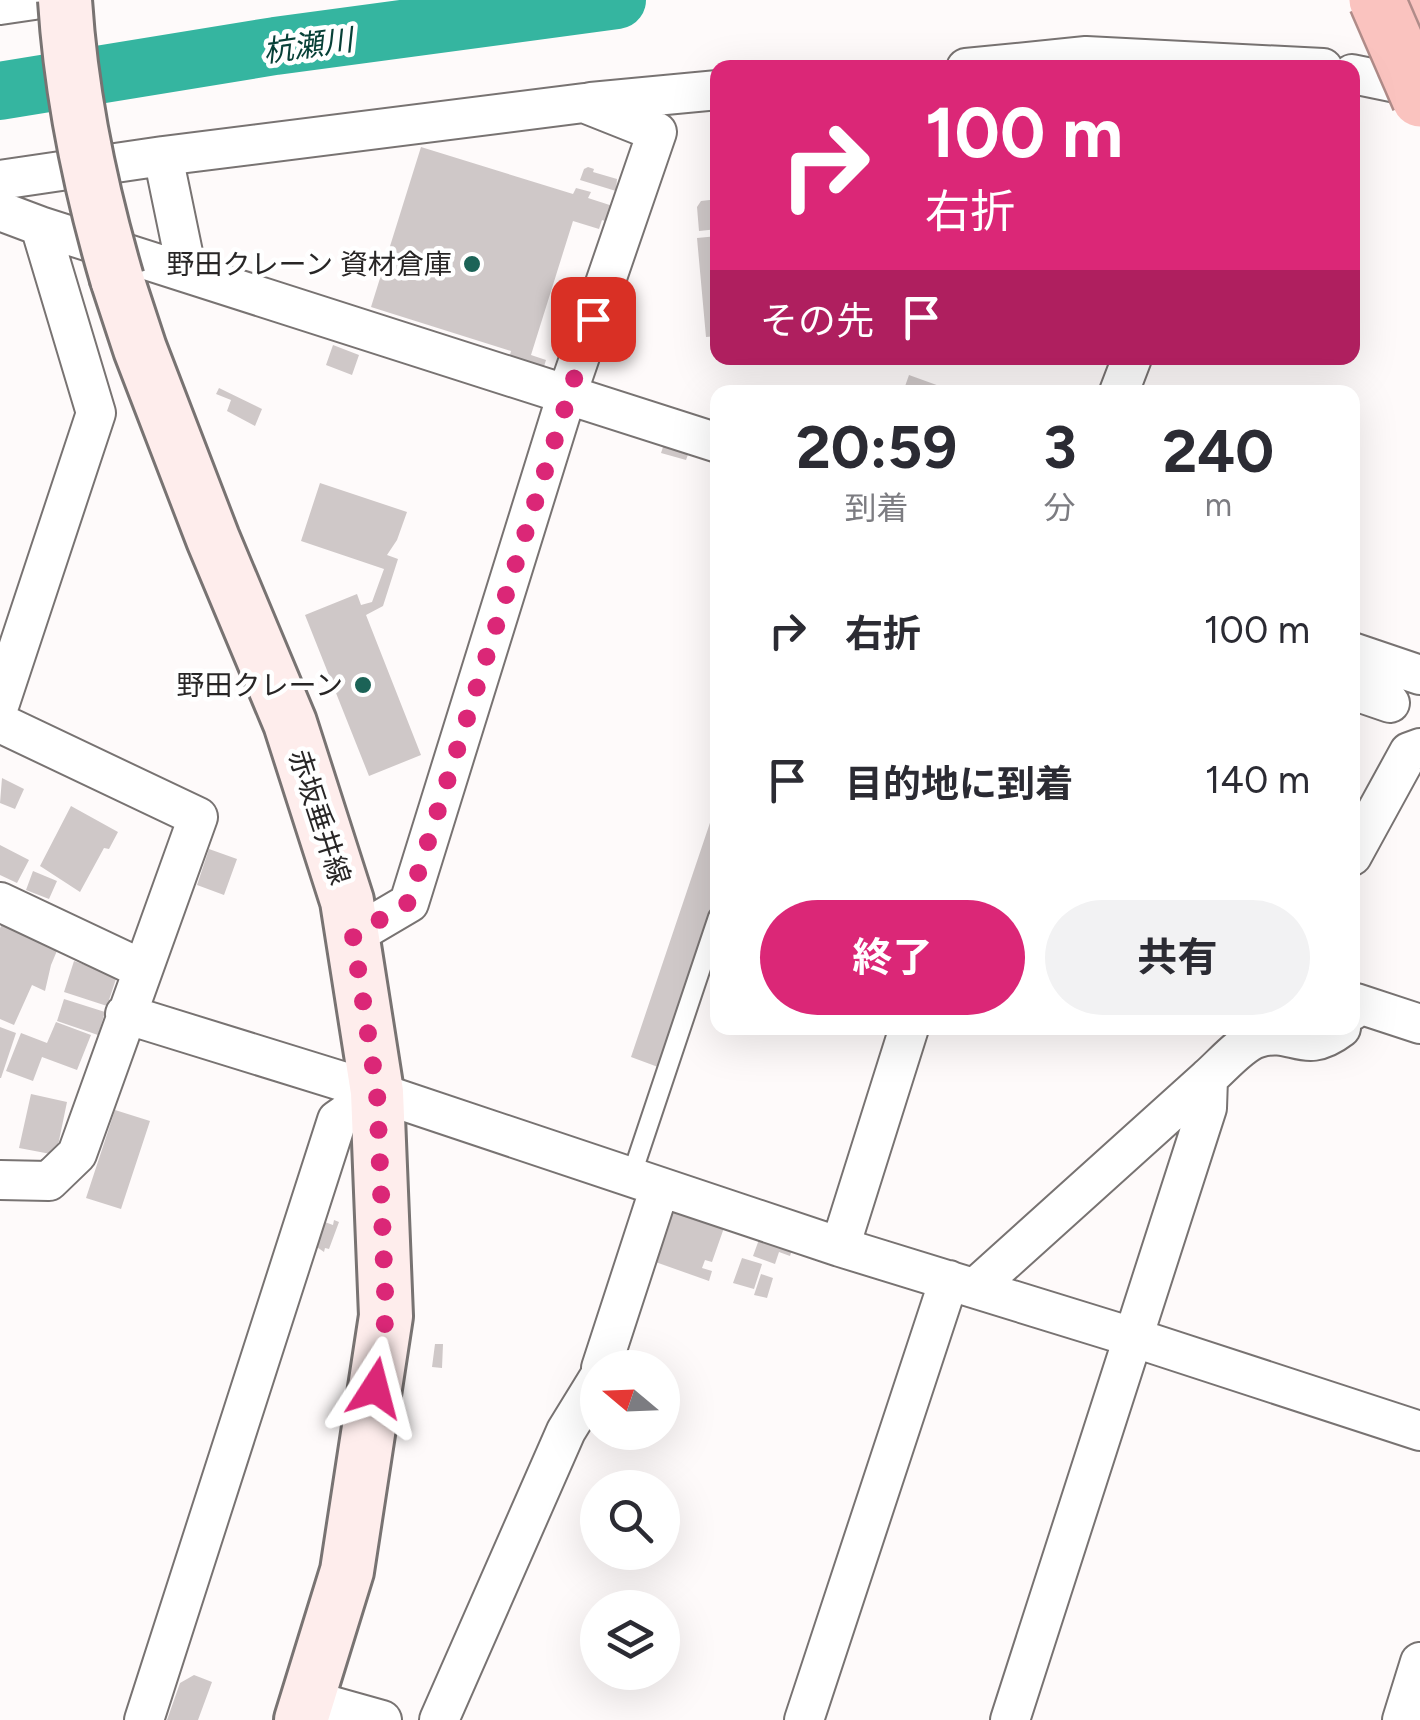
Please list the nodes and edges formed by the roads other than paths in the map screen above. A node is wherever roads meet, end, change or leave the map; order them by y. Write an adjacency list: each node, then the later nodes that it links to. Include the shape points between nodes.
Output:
1 (34, 0): 4 (street)
2 (65, 0): 28 (main road, 赤坂垂井線, bridge, via 98,214 140,349 290,723)
3 (1378, 0): 10 (highway, bridge)
4 (0, 6)
5 (1046, 60): 6 (street)
6 (1165, 60)
7 (1360, 76): 8 (street)
8 (1420, 88)
9 (710, 91): 11 (street)
10 (1420, 99)
11 (584, 102): 12 (street); 17 (street, via 657,132)
12 (162, 156): 13 (street); 16 (street)
13 (0, 180)
14 (0, 211): 15 (street)
15 (40, 226): 16 (street); 22 (street, via 96,413)
16 (187, 272): 17 (street)
17 (568, 394): 18 (street); 28 (street, via 409,902)
18 (710, 440)
19 (1360, 655): 20 (street)
20 (1420, 675)
21 (1360, 693): 23 (street)
22 (0, 702)
23 (1390, 702)
24 (0, 723): 30 (street, via 198,817)
25 (1420, 748): 26 (street, via 1409,752)
26 (1360, 841)
27 (0, 902): 30 (street)
28 (353, 936): 39 (main road, 赤坂垂井線)
29 (710, 946): 41 (lane)
30 (142, 969): 32 (street)
31 (1360, 1004): 33 (street)
32 (125, 1014): 39 (street); 40 (street, via 77,1154 49,1182)
33 (1420, 1024)
34 (908, 1035): 42 (street)
35 (1259, 1035): 38 (street)
36 (1278, 1035): 37 (street, via 1307,1043)
37 (1332, 1035)
38 (1208, 1078): 43 (street); 44 (street, via 1206,1108)
39 (377, 1092): 41 (street); 49 (main road, 赤坂垂井線, via 386,1316 348,1571); 50 (street, via 338,1120)
40 (0, 1180)
41 (646, 1182): 42 (street); 45 (street)
42 (840, 1247): 43 (street)
43 (962, 1284): 44 (street); 53 (street)
44 (1132, 1337): 47 (street); 54 (street)
45 (605, 1350)
46 (580, 1408): 52 (street)
47 (1420, 1431)
48 (1420, 1662): 55 (street)
49 (304, 1710): 51 (street)
50 (144, 1720)
51 (382, 1720)
52 (439, 1720)
53 (804, 1720)
54 (1010, 1720)
55 (1402, 1720)

